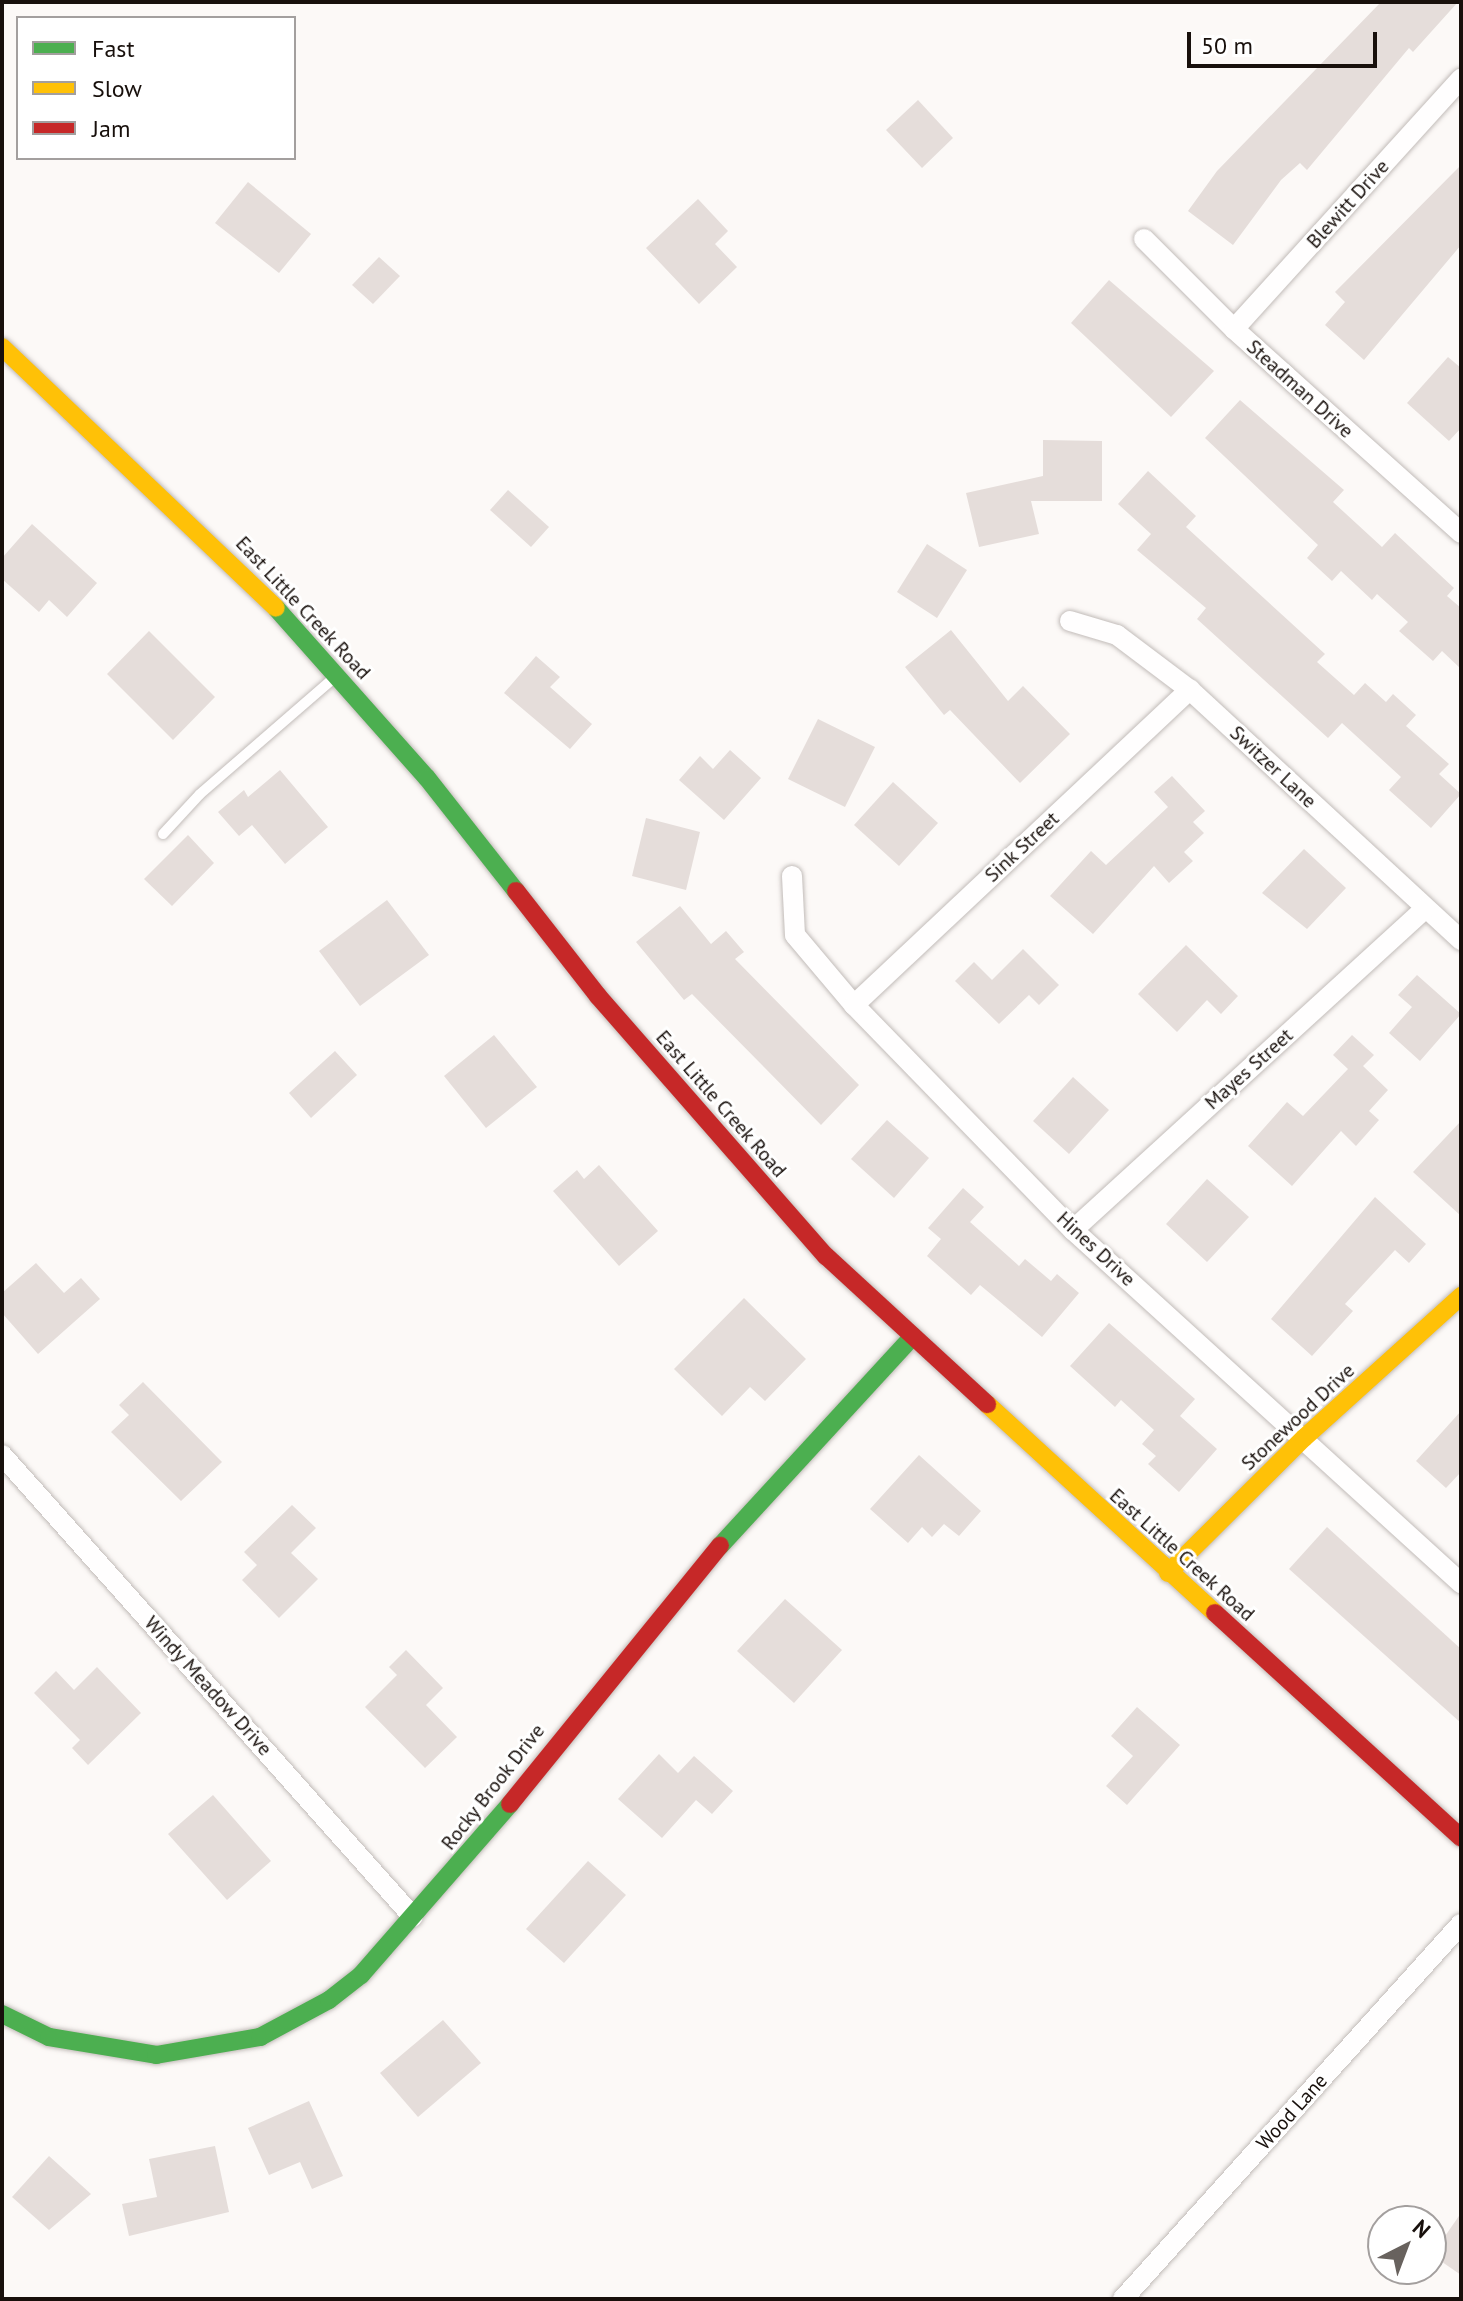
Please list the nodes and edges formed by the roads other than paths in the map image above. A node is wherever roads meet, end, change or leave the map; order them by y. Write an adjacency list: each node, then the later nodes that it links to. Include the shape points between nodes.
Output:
1 (1461, 79): 3 (street, Blewitt Drive)
2 (1144, 239): 3 (street, Steadman Drive)
3 (1234, 329): 5 (street, Steadman Drive)
4 (2, 347): 7 (street, East Little Creek Road, via 168,500)
5 (1458, 524)
6 (1070, 621): 8 (street, Switzer Lane, via 1117,635)
7 (338, 675): 9 (lane, via 200,794); 16 (street, East Little Creek Road, via 697,1112 826,1256)
8 (1190, 690): 11 (street, Switzer Lane); 13 (street, Sink Street)
9 (163, 834)
10 (792, 876): 13 (street, Hines Drive, via 795,935)
11 (1425, 909): 12 (street, Switzer Lane); 14 (street, Mayes Street)
12 (1461, 940)
13 (854, 1005): 14 (street, Hines Drive)
14 (1073, 1230): 17 (street, Hines Drive)
15 (1461, 1296): 17 (street, Stonewood Drive)
16 (913, 1336): 19 (street, East Little Creek Road); 22 (street, Rocky Brook Drive, via 704,1564)
17 (1304, 1438): 19 (street, Stonewood Drive); 20 (street, Hines Drive)
18 (2, 1455): 22 (street, Windy Meadow Drive)
19 (1168, 1573): 21 (street, East Little Creek Road)
20 (1461, 1583)
21 (1461, 1838)
22 (413, 1917): 24 (street, Rocky Brook Drive, via 361,1975 329,2000 260,2037 213,2049 156,2055 49,2037)
23 (1461, 1924): 25 (street, Wood Lane)
24 (2, 2014)
25 (1123, 2299)

